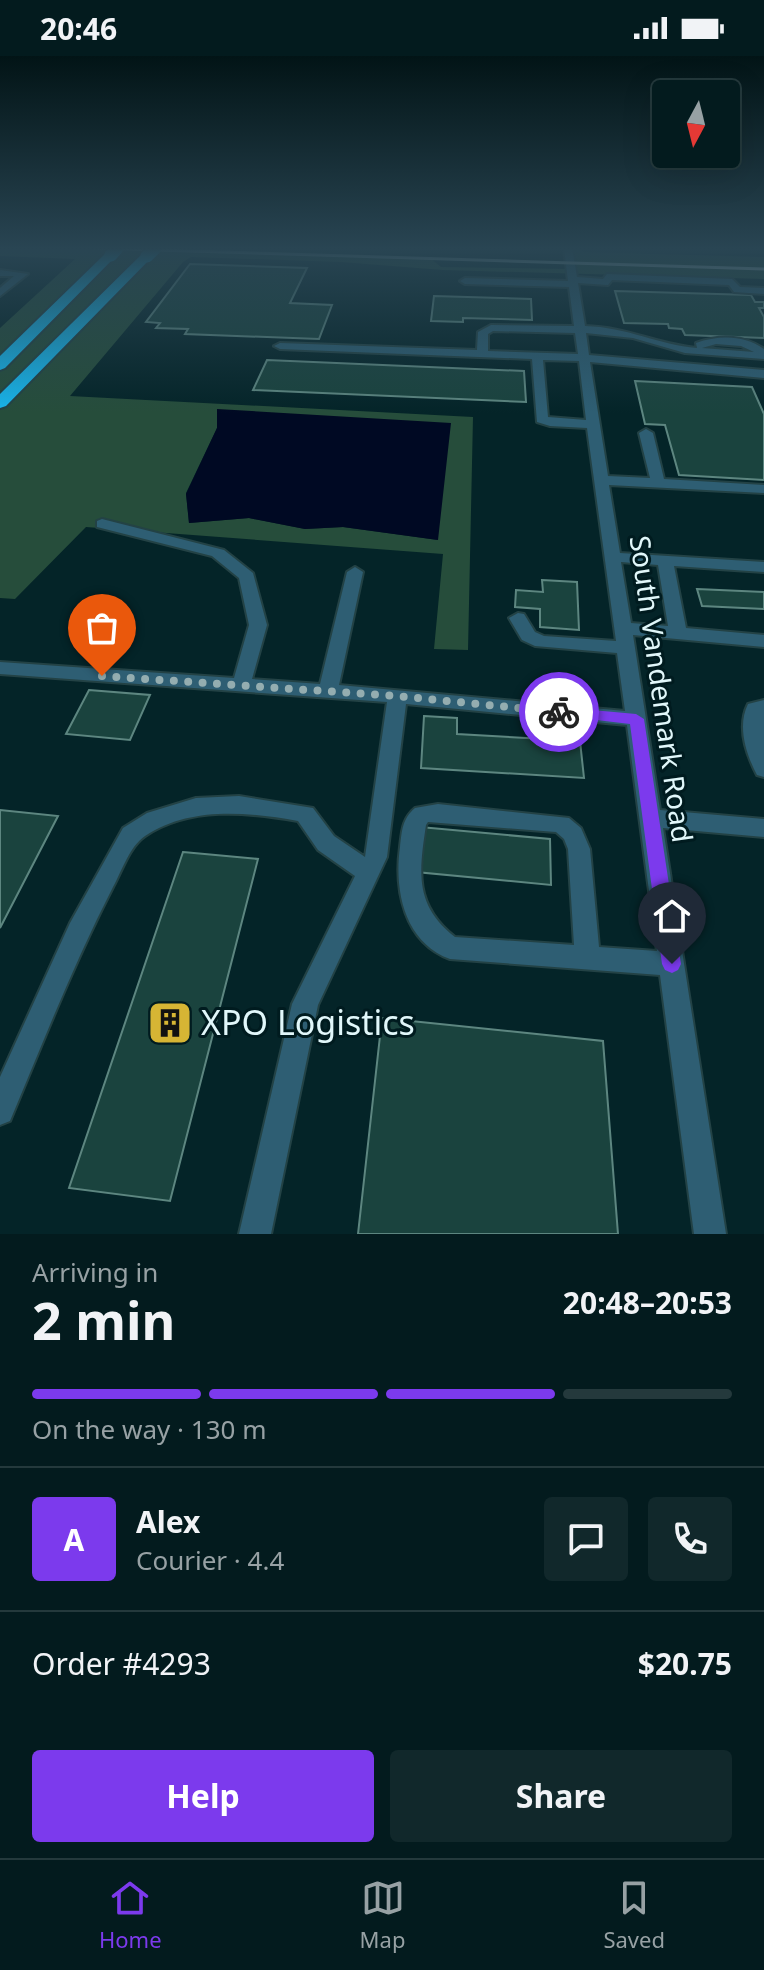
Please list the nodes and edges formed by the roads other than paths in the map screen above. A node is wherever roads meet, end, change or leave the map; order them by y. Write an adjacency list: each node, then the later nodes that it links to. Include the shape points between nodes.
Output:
1 (62, 303): 10 (highway)
2 (100, 303): 12 (highway)
3 (575, 303): 4 (street, South Vandemark Road)
4 (578, 328): 6 (street, via 491,328 483,332); 8 (street, via 697,351 707,342 747,343); 9 (street, South Vandemark Road)
5 (280, 346): 6 (street)
6 (482, 354): 7 (street)
7 (537, 356): 9 (street); 13 (street, via 542,419)
8 (764, 356): 11 (street)
9 (583, 357): 11 (street); 13 (street, South Vandemark Road)
10 (0, 365)
11 (758, 374)
12 (0, 403)
13 (593, 424): 15 (street, South Vandemark Road)
14 (646, 433): 16 (street)
15 (603, 480): 16 (street); 19 (street, South Vandemark Road)
16 (658, 483): 17 (street)
17 (764, 489)
18 (102, 524): 28 (street, via 218,553 247,576 258,625)
19 (613, 557): 20 (street); 25 (street, South Vandemark Road)
20 (665, 561): 21 (street); 24 (street)
21 (764, 567)
22 (355, 572): 29 (street)
23 (518, 618): 25 (street, via 528,636 541,642)
24 (678, 633): 25 (street); 26 (street)
25 (625, 638): 32 (street, South Vandemark Road)
26 (764, 641)
27 (0, 668): 28 (street)
28 (241, 685): 29 (street)
29 (328, 691): 30 (street)
30 (397, 696): 32 (street); 36 (street, via 376,857)
31 (764, 707): 33 (street, via 755,709 753,736)
32 (636, 719): 34 (street, South Vandemark Road)
33 (764, 769)
34 (651, 818): 35 (street); 38 (street, South Vandemark Road)
35 (764, 828)
36 (369, 873): 39 (street, via 326,843 305,814 263,805 175,810 132,833 77,932); 40 (street, via 305,1004)
37 (587, 958): 37 (street, via 450,948 440,941 412,905 406,877 415,821 438,813 561,824 579,849); 38 (street)
38 (672, 964): 41 (street, South Vandemark Road)
39 (0, 1111)
40 (255, 1234)
41 (710, 1234)

